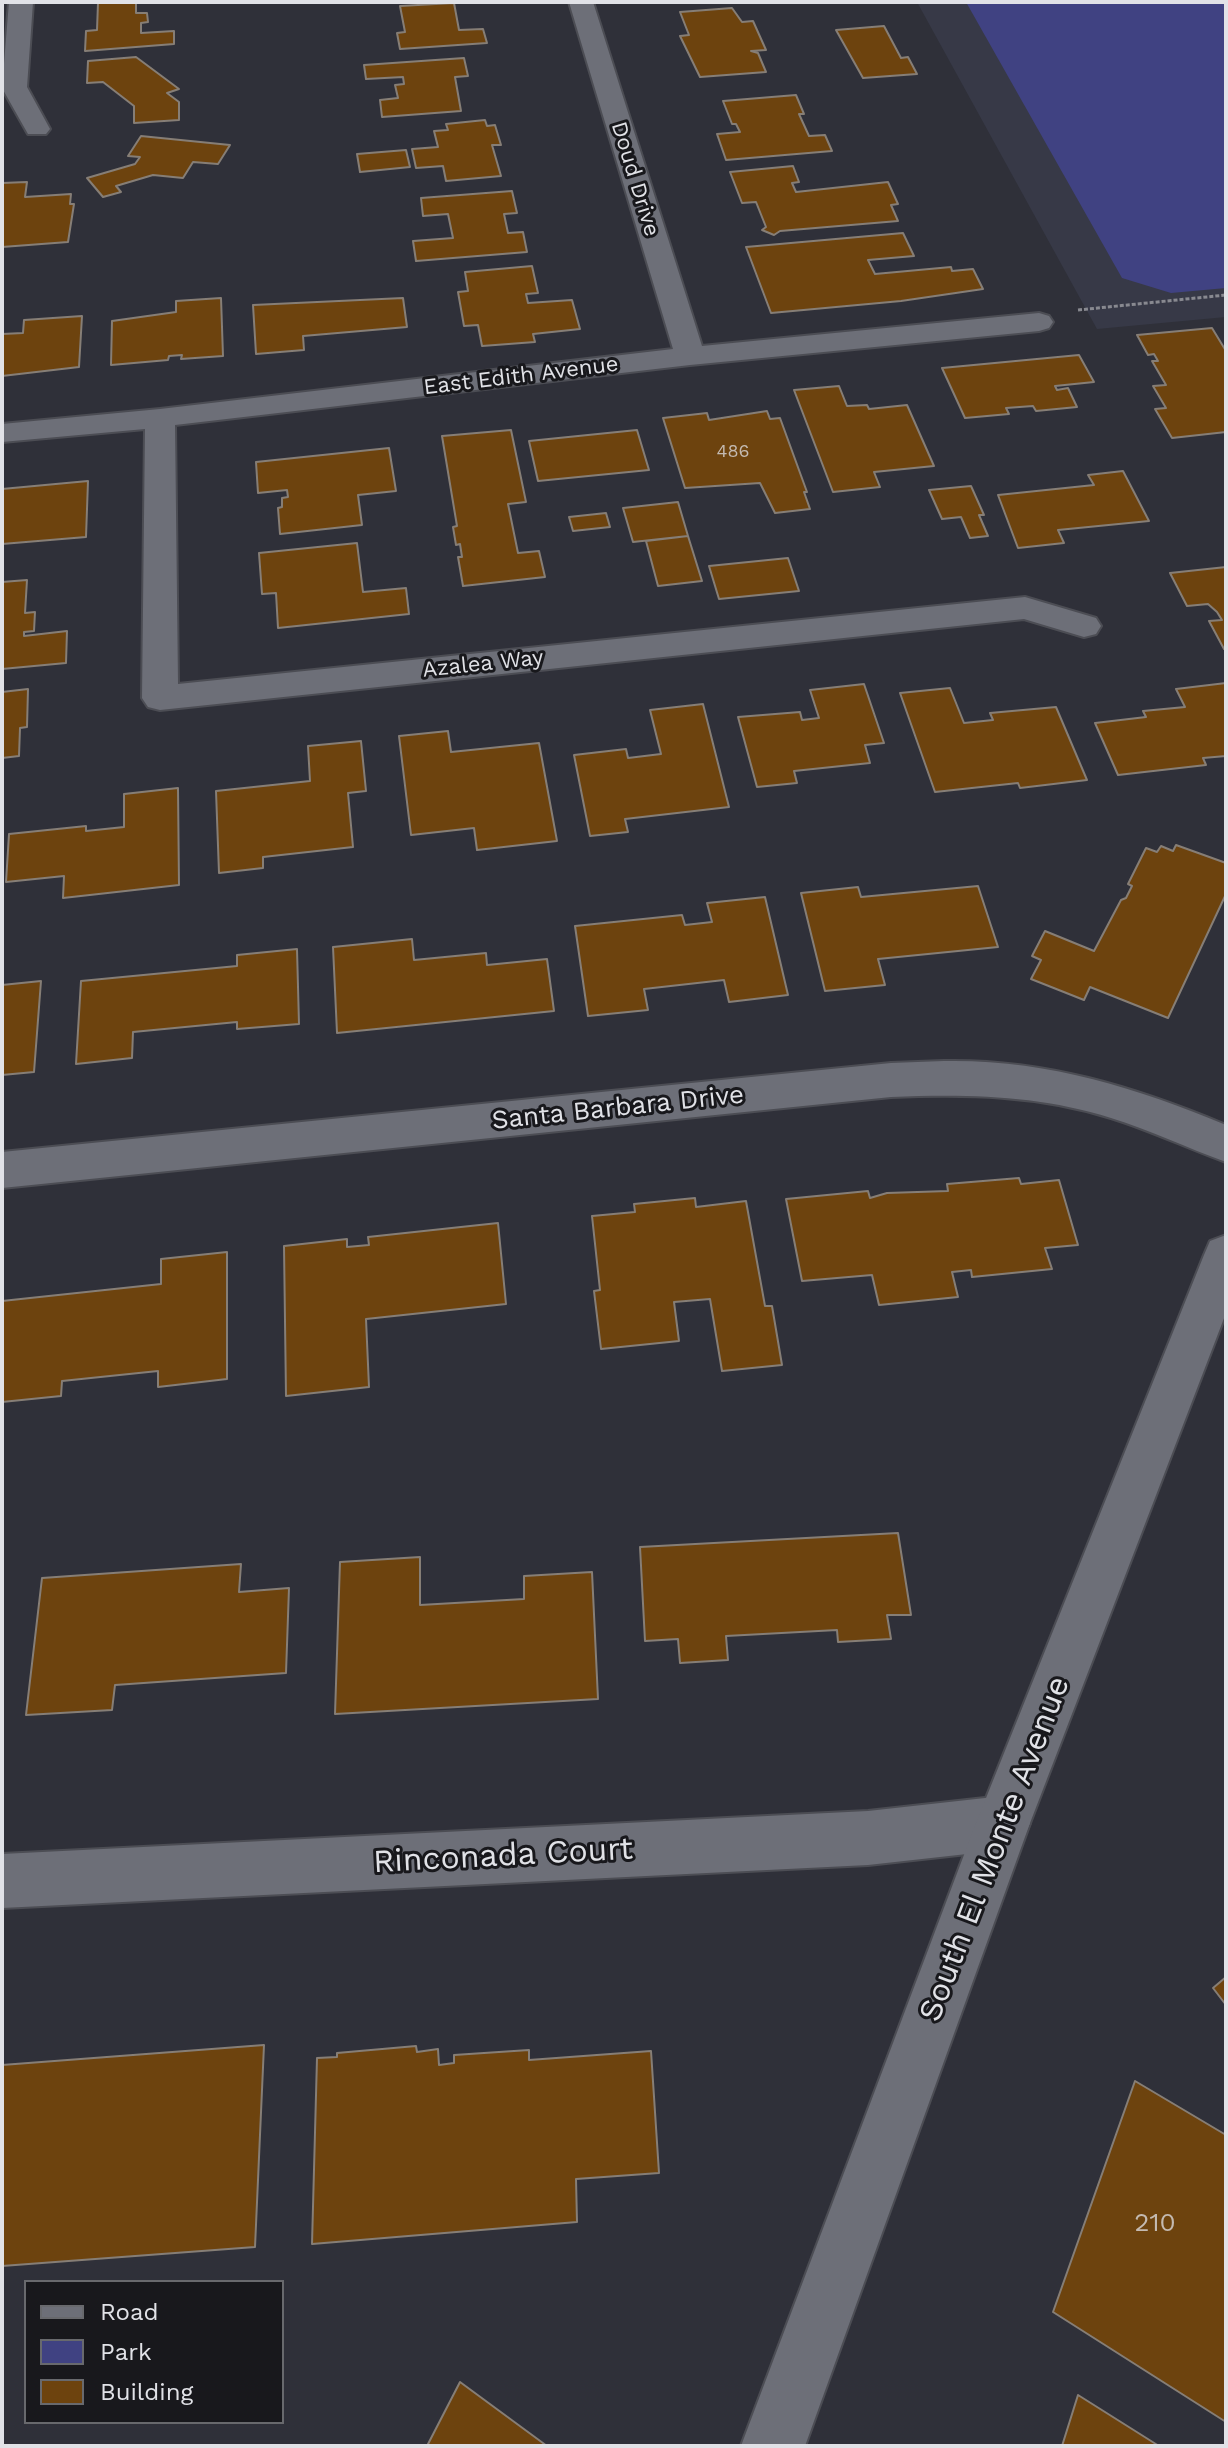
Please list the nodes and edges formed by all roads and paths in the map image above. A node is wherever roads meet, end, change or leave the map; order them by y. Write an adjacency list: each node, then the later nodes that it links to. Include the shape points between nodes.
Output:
1 (21, 2): 3 (street, via 14,87)
2 (581, 2): 6 (street, Doud Drive)
3 (37, 129)
4 (1226, 295): 5 (path, via 1053,313)
5 (1039, 322): 6 (street, East Edith Avenue)
6 (690, 356): 7 (street, East Edith Avenue)
7 (160, 418): 8 (street, East Edith Avenue); 9 (street, Azalea Way, via 160,698 1025,608)
8 (2, 433)
9 (1084, 626)
10 (1226, 1144): 11 (street, Santa Barbara Drive, via 1099,1097 1032,1082 968,1077 891,1080)
11 (2, 1170)
12 (1226, 1255): 13 (street, South El Monte Avenue)
13 (1003, 1823): 14 (street, Rinconada Court, via 868,1838); 15 (street, South El Monte Avenue)
14 (2, 1881)
15 (773, 2446)

